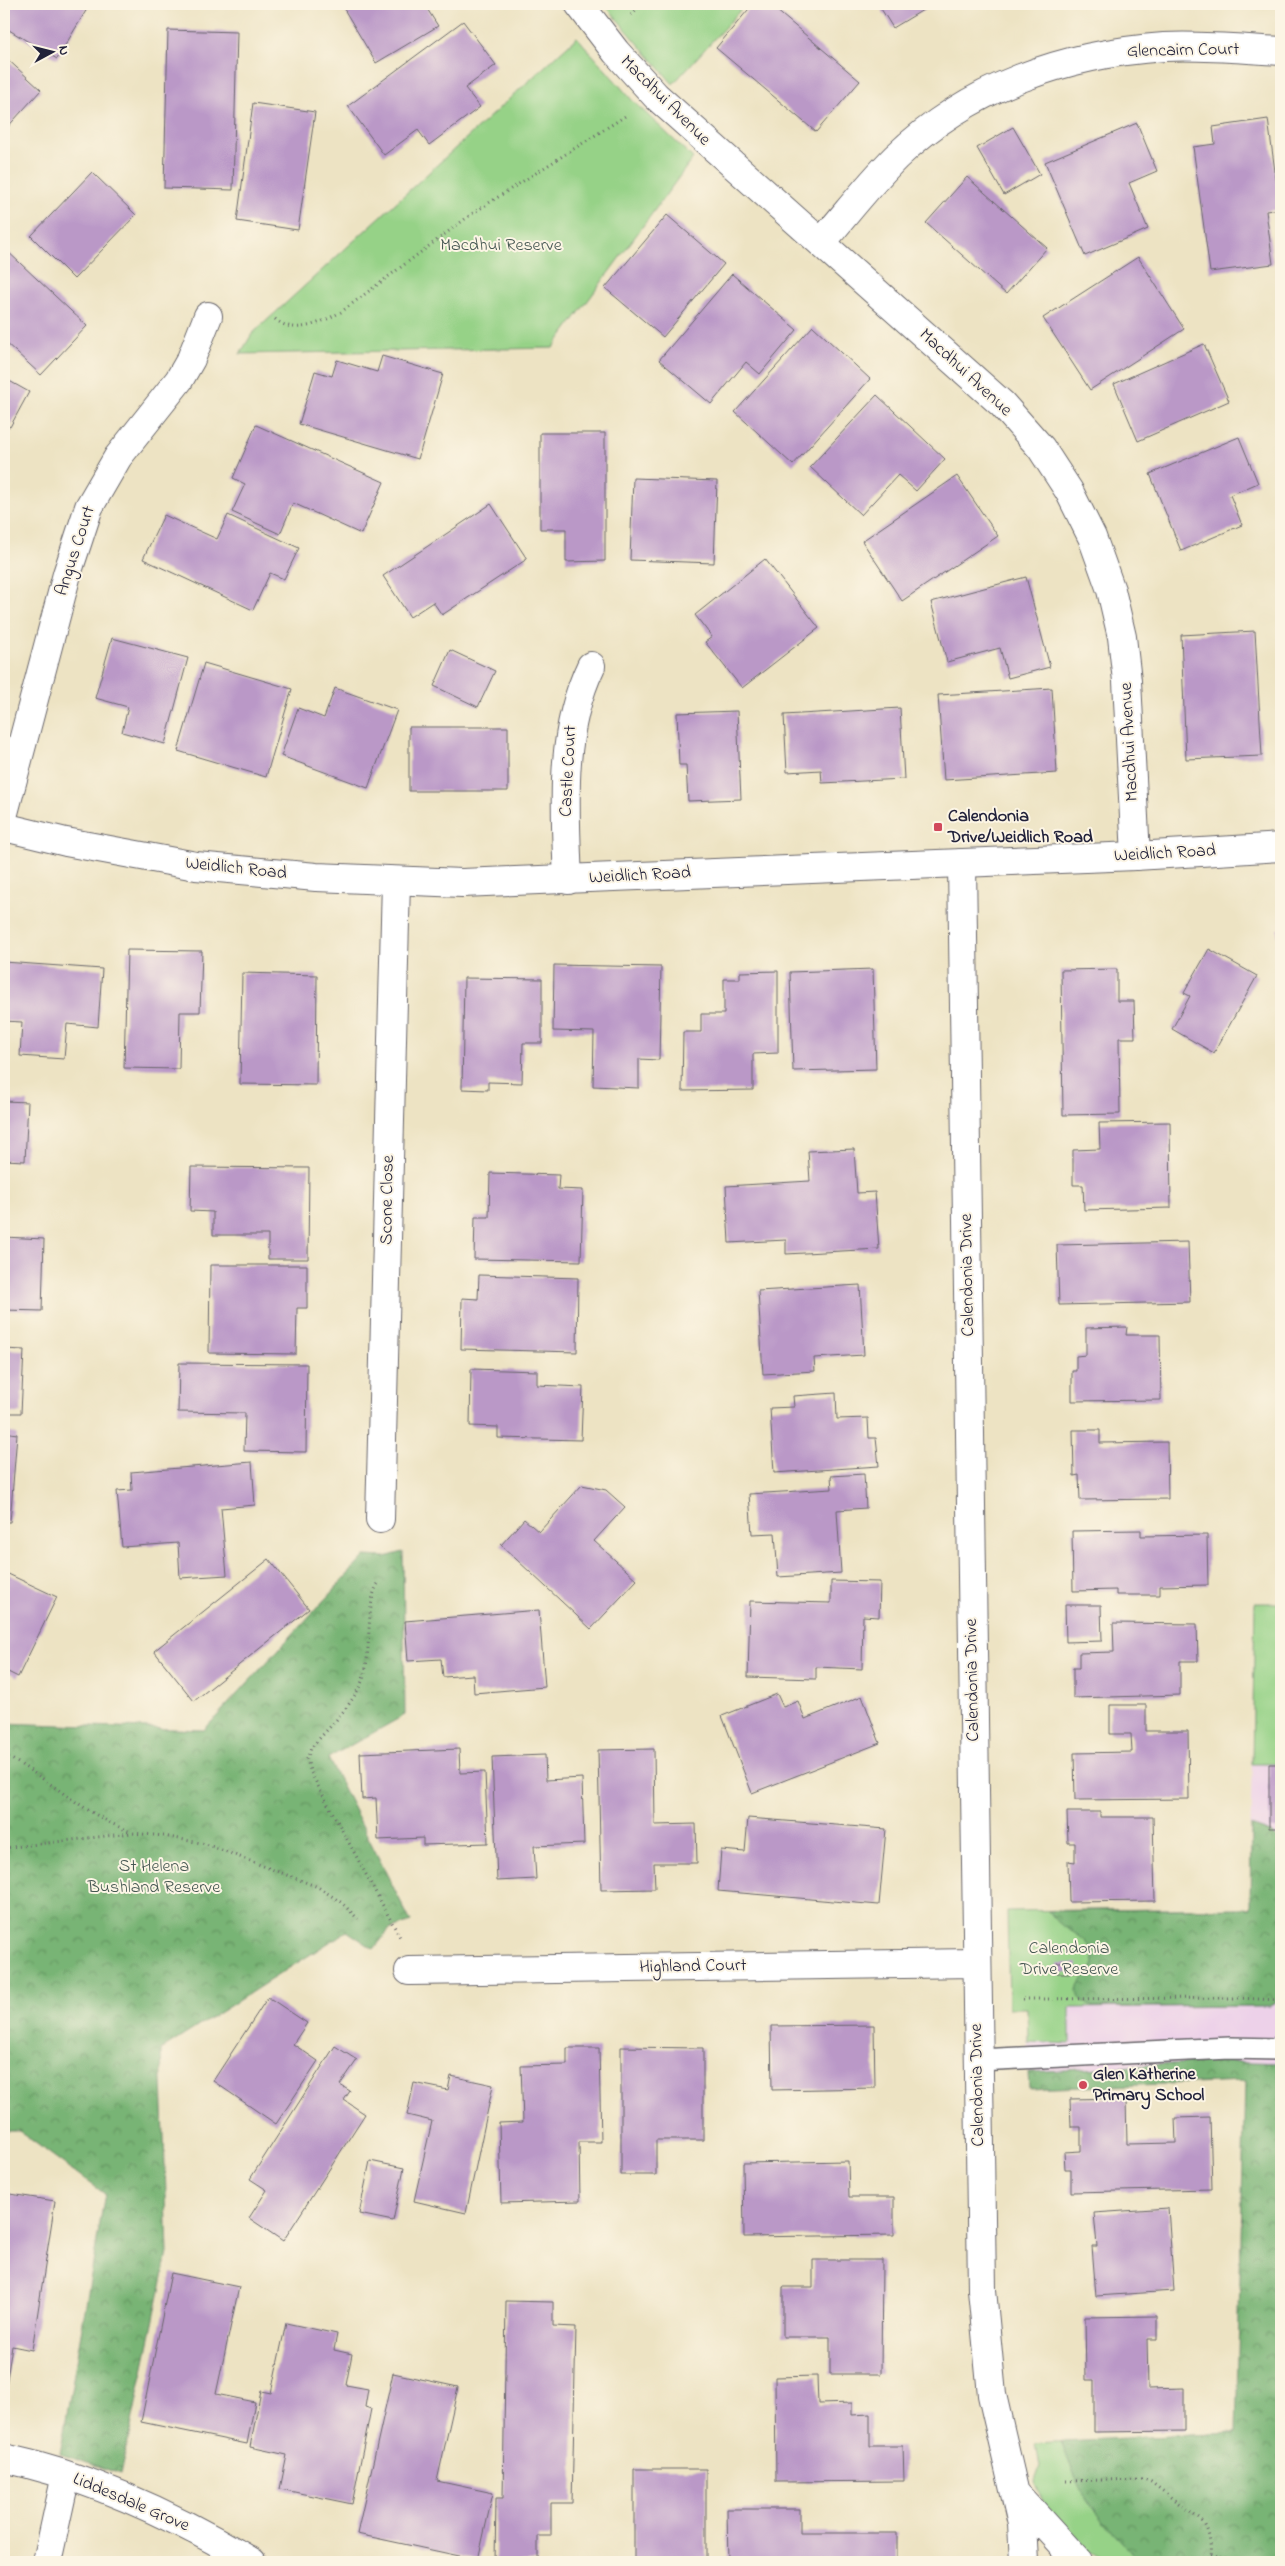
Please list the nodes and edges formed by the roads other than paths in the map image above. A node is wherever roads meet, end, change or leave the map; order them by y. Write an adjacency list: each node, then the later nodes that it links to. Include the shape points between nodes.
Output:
1 (580, 4): 3 (street, Macdhui Avenue, via 616,52 656,96)
2 (1281, 51): 3 (street, Glencairn Court, via 1165,47 1114,52 1017,78 978,96 919,137 868,187)
3 (821, 243): 9 (street, Macdhui Avenue, via 1002,404 1041,448 1069,491 1092,536 1111,590 1122,637)
4 (208, 316): 6 (street, Angus Court, via 179,380 118,457 89,507 67,574)
5 (591, 666): 11 (street, Castle Court, via 580,690 568,738)
6 (4, 813)
7 (4, 826): 12 (street, Weidlich Road, via 66,842 196,866)
8 (1281, 847): 9 (street, Weidlich Road)
9 (1136, 856): 10 (street, Weidlich Road)
10 (962, 863): 11 (street, Weidlich Road); 14 (street, Calendonia Drive)
11 (568, 880): 12 (street, Weidlich Road)
12 (396, 881): 13 (street, Scone Close)
13 (380, 1519)
14 (976, 1963): 15 (street, Highland Court); 17 (street, Calendonia Drive)
15 (409, 1971)
16 (1281, 2050): 17 (lane, via 1230,2048)
17 (978, 2060): 20 (street, Calendonia Drive, via 986,2348 1000,2436)
18 (4, 2458): 19 (street, Liddesdale Grove)
19 (66, 2475): 21 (street); 22 (street, Liddesdale Grove, via 153,2510)
20 (1015, 2493): 23 (street, Calendonia Drive, via 1022,2524); 24 (street, Calendonia Drive)
21 (47, 2562)
22 (252, 2562)
23 (1024, 2562)
24 (1078, 2562)

